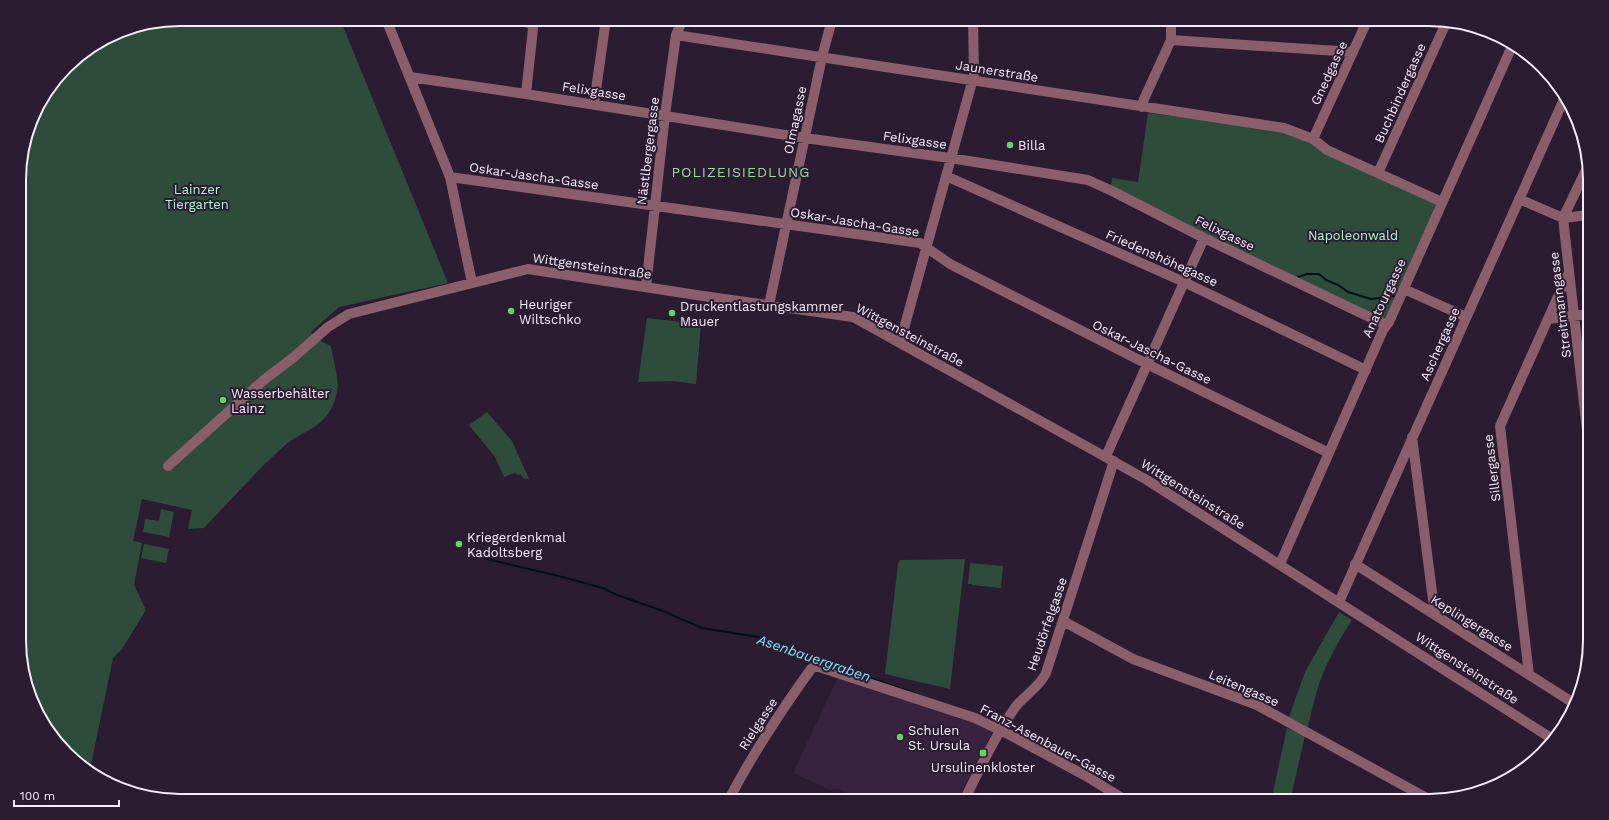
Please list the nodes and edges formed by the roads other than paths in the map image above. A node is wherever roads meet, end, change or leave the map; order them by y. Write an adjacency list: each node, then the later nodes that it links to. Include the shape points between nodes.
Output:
1 (389, 26): 15 (street)
2 (533, 26): 17 (street)
3 (605, 26): 19 (street)
4 (680, 26): 10 (street, Nästlbergergasse)
5 (830, 26): 14 (street, Olmagasse)
6 (973, 26): 16 (street)
7 (1171, 26): 11 (street)
8 (1365, 26): 13 (street, Gnedgasse)
9 (1444, 27): 25 (street, Buchbindergasse)
10 (676, 35): 14 (street, Jaunerstraße); 21 (street, Nästlbergergasse)
11 (1171, 40): 13 (street); 20 (street)
12 (1511, 50): 30 (street, Anatourgasse)
13 (1353, 52): 23 (street, Gnedgasse)
14 (822, 57): 16 (street, Jaunerstraße); 22 (street, Olmagasse)
15 (410, 77): 17 (street, Felixgasse); 28 (street)
16 (972, 80): 20 (street, Jaunerstraße); 24 (street)
17 (526, 94): 19 (street, Felixgasse)
18 (1562, 103): 29 (street, Aschergasse)
19 (594, 104): 21 (street, Felixgasse)
20 (1142, 107): 23 (street, Jaunerstraße, via 1284,128)
21 (665, 115): 22 (street, Felixgasse); 31 (street, Nästlbergergasse)
22 (805, 138): 24 (street, Felixgasse); 34 (street, Olmagasse)
23 (1314, 139): 25 (street, Jaunerstraße, via 1327,150)
24 (950, 158): 26 (street); 35 (street, Felixgasse, via 1088,180)
25 (1378, 173): 30 (street, Jaunerstraße)
26 (946, 176): 36 (street); 38 (street, Friedenshöhegasse)
27 (1583, 176): 33 (street)
28 (450, 177): 31 (street, Oskar-Jascha-Gasse); 39 (street)
29 (1519, 199): 33 (street); 45 (street, Aschergasse)
30 (1442, 202): 41 (street, Anatourgasse)
31 (654, 205): 34 (street, Oskar-Jascha-Gasse); 40 (street, Nästlbergergasse)
32 (1583, 216): 33 (street)
33 (1563, 218): 37 (street, Streitmanngasse)
34 (787, 225): 36 (street, Oskar-Jascha-Gasse, via 920,242); 42 (street, Olmagasse)
35 (1204, 238): 38 (street, Heudörfelgasse); 47 (street, Felixgasse)
36 (926, 247): 48 (street); 49 (street, Oskar-Jascha-Gasse, via 950,264)
37 (1569, 272): 44 (street, Streitmanngasse); 46 (street, Sillergasse)
38 (1184, 282): 49 (street, Heudörfelgasse); 50 (street, Friedenshöhegasse)
39 (472, 283): 40 (street, Wittgensteinstraße, via 528,269); 55 (street, Wittgensteinstraße, via 359,311 341,318 265,379)
40 (646, 287): 42 (street, Wittgensteinstraße)
41 (1404, 289): 45 (street); 47 (street, Anatourgasse)
42 (769, 305): 48 (street, Wittgensteinstraße, via 852,317)
43 (1583, 315): 44 (street)
44 (1574, 316): 46 (street); 51 (street, Streitmanngasse)
45 (1466, 317): 52 (street, Aschergasse)
46 (1548, 319): 62 (street, Sillergasse, via 1500,426)
47 (1386, 325): 50 (street, Anatourgasse)
48 (900, 343): 54 (street, Wittgensteinstraße)
49 (1147, 364): 53 (street, Oskar-Jascha-Gasse); 54 (street, Heudörfelgasse)
50 (1366, 370): 53 (street, Anatourgasse)
51 (1583, 380)
52 (1412, 436): 57 (street, Aschergasse); 59 (street)
53 (1329, 453): 56 (street, Anatourgasse)
54 (1110, 459): 56 (street, Wittgensteinstraße); 60 (street, Heudörfelgasse)
55 (168, 466)
56 (1280, 564): 58 (street, Wittgensteinstraße)
57 (1355, 564): 58 (street, Aschergasse); 59 (street, Keplingergasse)
58 (1339, 602): 65 (street, Wittgensteinstraße)
59 (1435, 615): 62 (street, Keplingergasse)
60 (1063, 621): 64 (street, Heudörfelgasse, via 1044,678 1016,706); 69 (street, Leitengasse, via 1133,659 1257,705)
61 (816, 666): 64 (street, Franz-Asenbauer-Gasse, via 975,718); 66 (street, Rielgasse, via 811,669 756,749)
62 (1529, 675): 63 (street, Keplingergasse)
63 (1570, 701)
64 (1001, 730): 67 (street, Heudörfelgasse); 68 (street, Franz-Asenbauer-Gasse)
65 (1549, 737)
66 (732, 794)
67 (968, 794)
68 (1115, 794)
69 (1419, 794)

